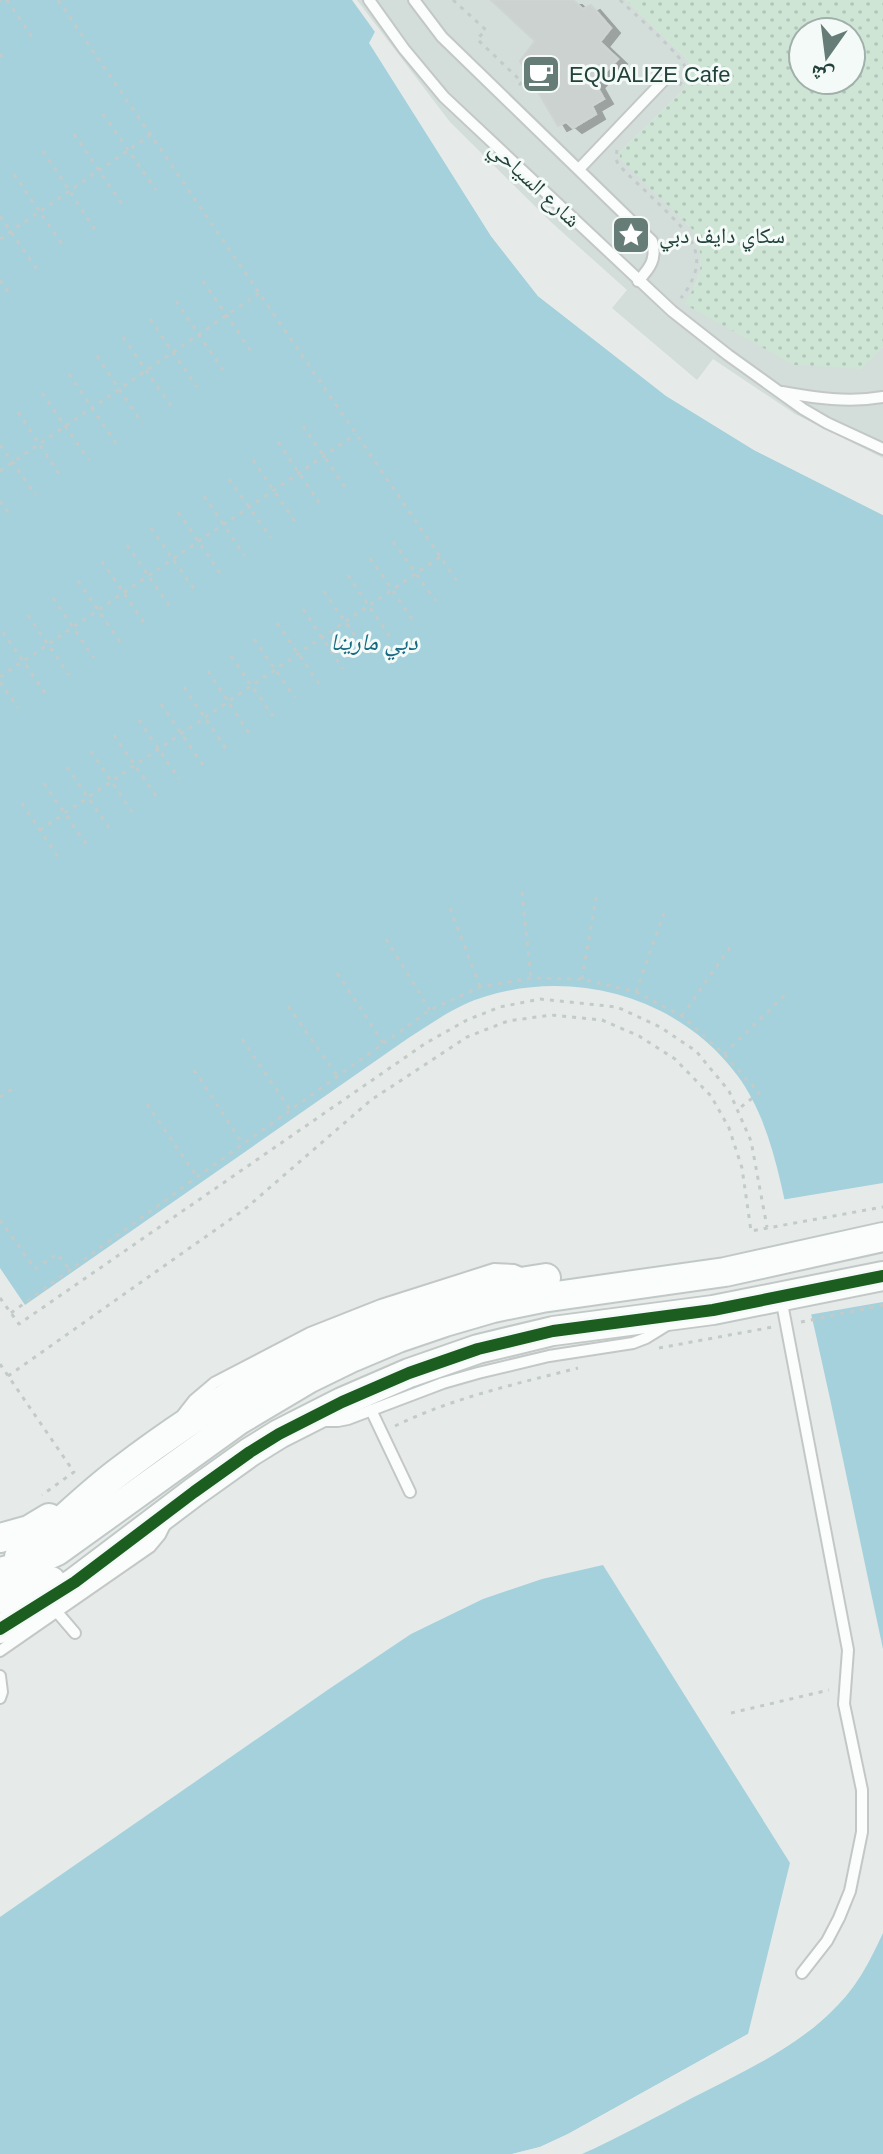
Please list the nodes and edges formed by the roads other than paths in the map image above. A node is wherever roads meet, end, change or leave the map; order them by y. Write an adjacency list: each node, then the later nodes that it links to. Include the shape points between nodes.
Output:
1 (369, 0): 5 (lane, شارع السياحي, via 444,97)
2 (414, 0): 4 (lane, via 442,37)
3 (664, 80): 4 (lane)
4 (579, 169): 5 (lane, via 652,241 653,262)
5 (638, 281): 6 (lane, شارع السياحي)
6 (780, 391): 7 (lane, via 844,400); 8 (lane, شارع السياحي, via 827,423)
7 (883, 397)
8 (883, 449)
9 (883, 1237): 10 (street)
10 (793, 1255): 16 (street, via 725,1272 542,1298 445,1322 308,1379 239,1420); 18 (street, via 764,1253 534,1280 407,1311 304,1353 246,1385 174,1432)
11 (883, 1276): 12 (street)
12 (792, 1294): 13 (street); 16 (street, via 782,1286 768,1286 504,1324 366,1372); 29 (lane, via 786,1325 848,1650 844,1704 862,1790 862,1832 850,1891 827,1941)
13 (681, 1314): 14 (lane, via 633,1343 490,1370); 15 (street, via 553,1331 478,1349 375,1386)
14 (371, 1410): 15 (lane, via 338,1421); 17 (lane)
15 (309, 1419): 19 (street, via 250,1452)
16 (190, 1466): 21 (street, via 57,1551); 22 (street, via 71,1568 25,1593)
17 (410, 1492)
18 (79, 1507): 20 (street); 21 (street)
19 (167, 1512): 23 (lane, via 156,1542); 24 (street, via 75,1582)
20 (0, 1538)
21 (0, 1572)
22 (0, 1598)
23 (57, 1612): 25 (lane); 26 (lane)
24 (0, 1629)
25 (75, 1633)
26 (0, 1651)
27 (0, 1676): 28 (lane)
28 (0, 1698)
29 (802, 1973)

